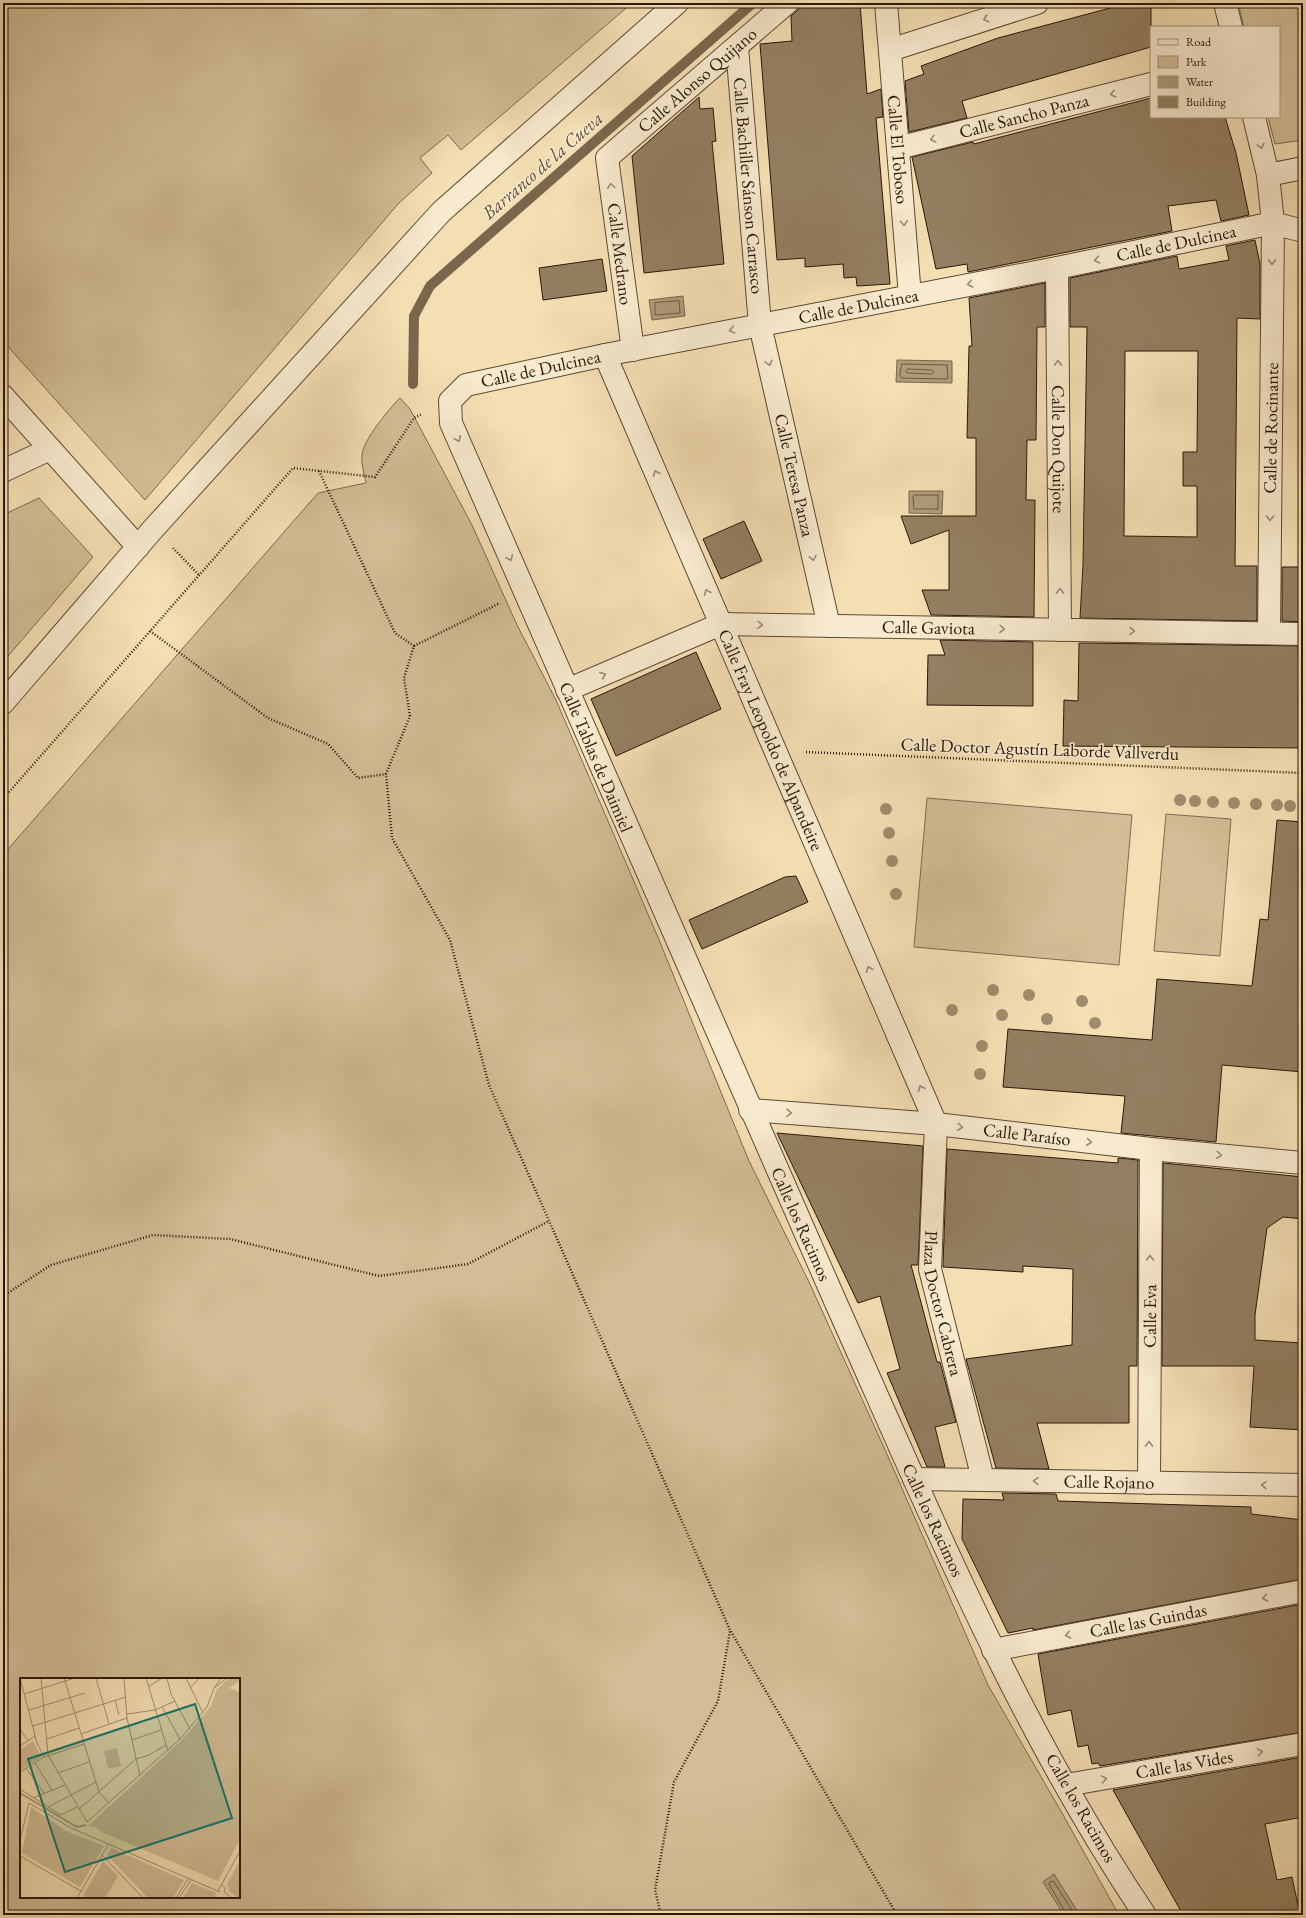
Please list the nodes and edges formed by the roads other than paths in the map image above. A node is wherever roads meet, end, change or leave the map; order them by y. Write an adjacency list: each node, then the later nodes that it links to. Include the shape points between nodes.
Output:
1 (678, 3): 26 (street, via 441,212)
2 (787, 3): 7 (street, Calle Alonso Quijano)
3 (886, 3): 8 (street, Calle El Toboso)
4 (1036, 3): 8 (street, one-way to 8)
5 (1225, 3): 6 (street)
6 (1231, 26)
7 (737, 47): 12 (street, Calle Alonso Quijano); 19 (street, Calle Bachiller Sánson Carrasco)
8 (890, 50): 11 (street, Calle El Toboso)
9 (1150, 84): 11 (street, Calle Sancho Panza, one-way to 11)
10 (1254, 118): 14 (street, Calle de Rocinante, one-way to 14)
11 (898, 148): 18 (street, Calle El Toboso, one-way to 18)
12 (607, 158): 20 (street, Calle Medrano, one-way to 12)
13 (1303, 168): 14 (street)
14 (1268, 175): 15 (street, Calle de Rocinante)
15 (1273, 223): 16 (street); 17 (street, Calle de Dulcinea, one-way to 17); 30 (street, Calle de Rocinante, one-way to 30)
16 (1303, 231)
17 (1057, 268): 18 (street, Calle de Dulcinea, one-way to 18); 29 (street, Calle Don Quijote, one-way to 17)
18 (910, 296): 19 (street, Calle de Dulcinea)
19 (760, 325): 20 (street, Calle de Dulcinea, one-way to 20); 28 (street, Calle Teresa Panza, one-way to 28)
20 (632, 350): 21 (street, Calle de Dulcinea)
21 (605, 355): 23 (street, Calle de Dulcinea, via 466,385); 27 (street, Calle Fray Leopoldo de Alpandeire, one-way to 21)
22 (3, 396): 24 (street)
23 (450, 401): 32 (street, Calle Tablas de Daimiel, one-way to 32, via 451,423)
24 (50, 449): 25 (street); 26 (street)
25 (3, 471)
26 (138, 547): 33 (street)
27 (721, 624): 28 (street, Calle Gaviota, one-way to 28); 32 (street, Calle Gaviota, one-way to 27); 35 (street, Calle Fray Leopoldo de Alpandeire, one-way to 27)
28 (829, 626): 29 (street, Calle Gaviota, one-way to 29)
29 (1060, 630): 30 (street, Calle Gaviota, one-way to 30)
30 (1269, 634): 31 (street, Calle Gaviota)
31 (1303, 634)
32 (568, 690): 34 (street, Calle Tablas de Daimiel)
33 (3, 703)
34 (750, 1110): 35 (street, Calle Paraíso, one-way to 35); 38 (street, Calle los Racimos)
35 (936, 1124): 36 (street, Calle Paraíso, one-way to 36); 39 (street, Plaza Doctor Cabrera, via 930,1269)
36 (1151, 1149): 37 (street, Calle Paraíso, one-way to 37); 40 (street, Calle Eva, one-way to 36)
37 (1303, 1163)
38 (914, 1479): 39 (street, Calle Rojano); 43 (street, Calle los Racimos)
39 (983, 1480): 40 (street, Calle Rojano, one-way to 39)
40 (1149, 1483): 41 (street, Calle Rojano, one-way to 40)
41 (1303, 1485)
42 (1303, 1591): 43 (street, Calle las Guindas, one-way to 43)
43 (993, 1650): 45 (street, Calle los Racimos)
44 (1303, 1744): 45 (street, Calle las Vides, one-way to 44)
45 (1066, 1785): 46 (street, Calle los Racimos)
46 (1145, 1915)

